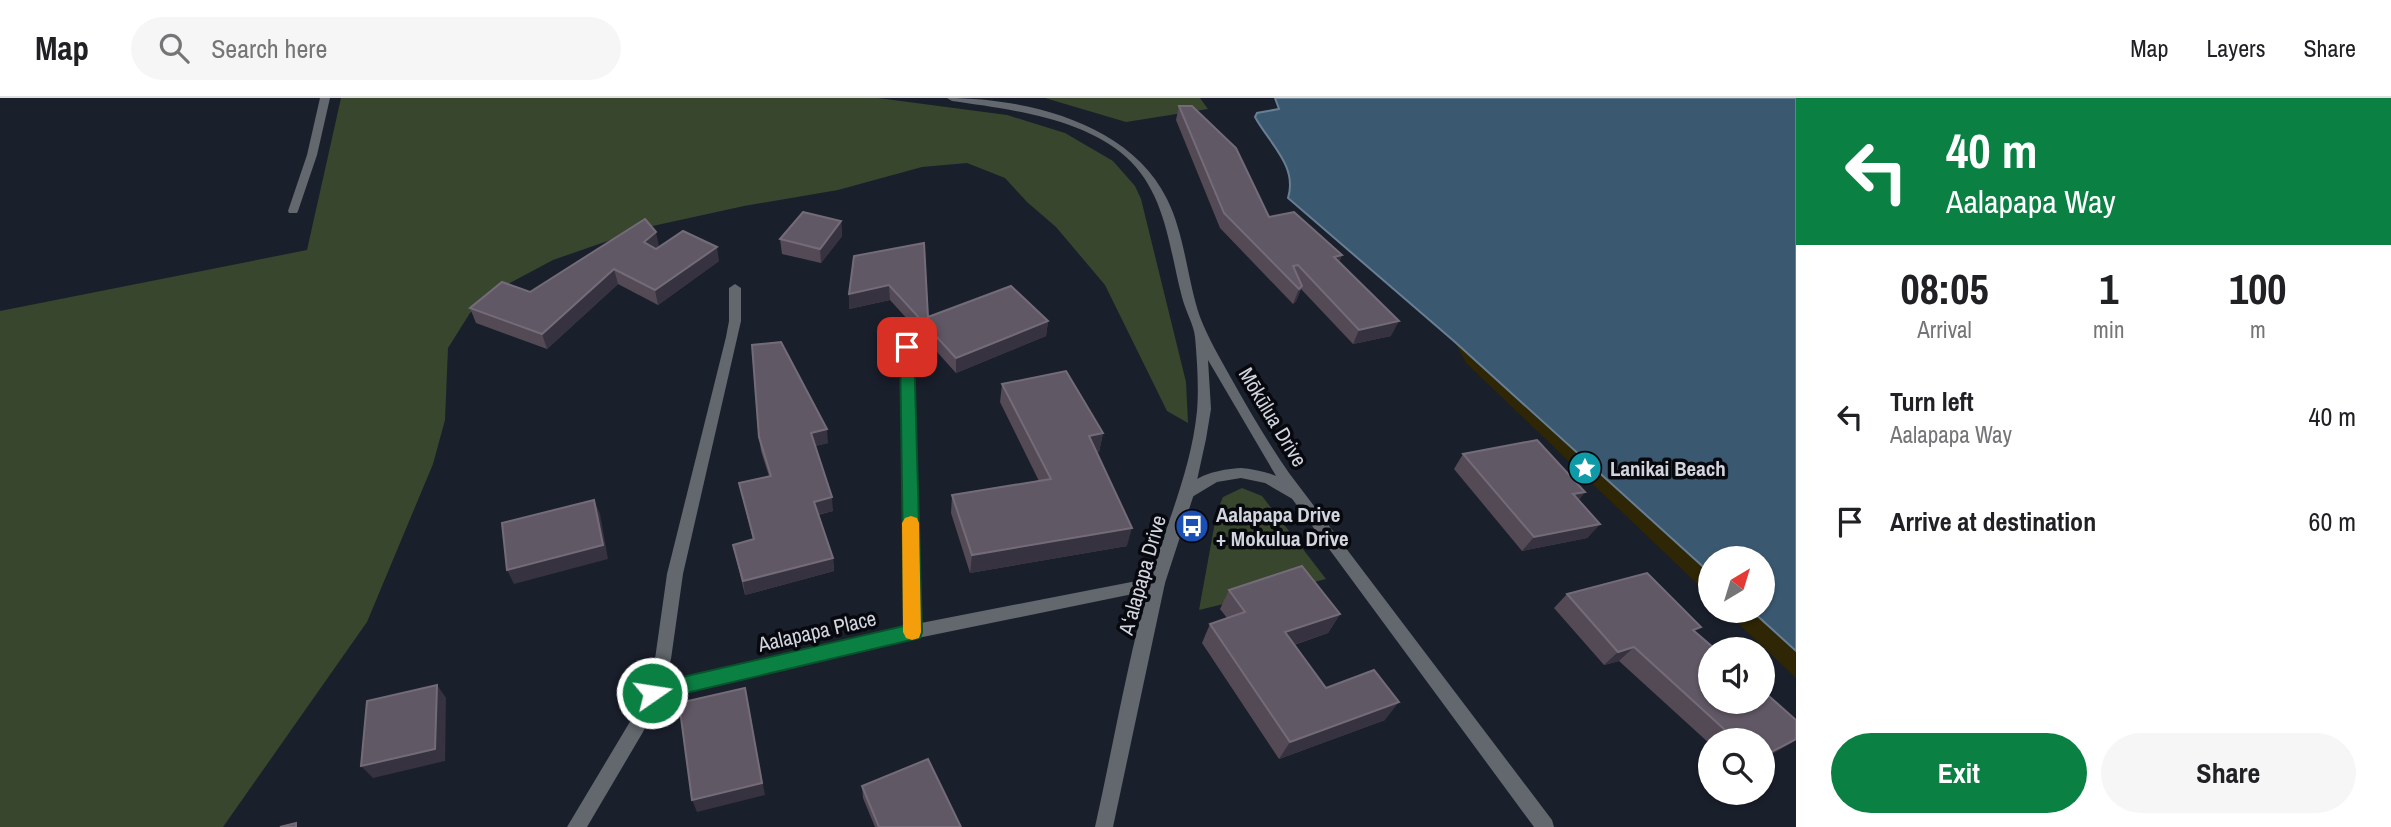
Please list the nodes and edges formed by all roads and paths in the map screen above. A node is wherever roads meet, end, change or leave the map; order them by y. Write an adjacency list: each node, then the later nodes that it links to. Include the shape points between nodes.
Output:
1 (325, 98): 3 (street)
2 (952, 98): 5 (street, Mōkūlua Drive, via 1056,117 1096,134 1130,157 1163,199)
3 (293, 211)
4 (734, 288): 11 (street, via 732,337 675,574 663,659)
5 (1200, 334): 7 (street, Aʻalapapa Drive, via 1204,409); 8 (street, Mōkūlua Drive, via 1251,426)
6 (907, 347): 10 (street)
7 (1187, 494): 8 (street, via 1210,477 1243,472 1274,481); 9 (street, Aʻalapapa Drive)
8 (1300, 499): 14 (street, Mōkūlua Drive)
9 (1157, 583): 10 (street, Aalapapa Place); 13 (street, Aʻalapapa Drive)
10 (913, 632): 11 (street, Aalapapa Place)
11 (652, 693): 12 (street)
12 (576, 827)
13 (1104, 827)
14 (1545, 827)

